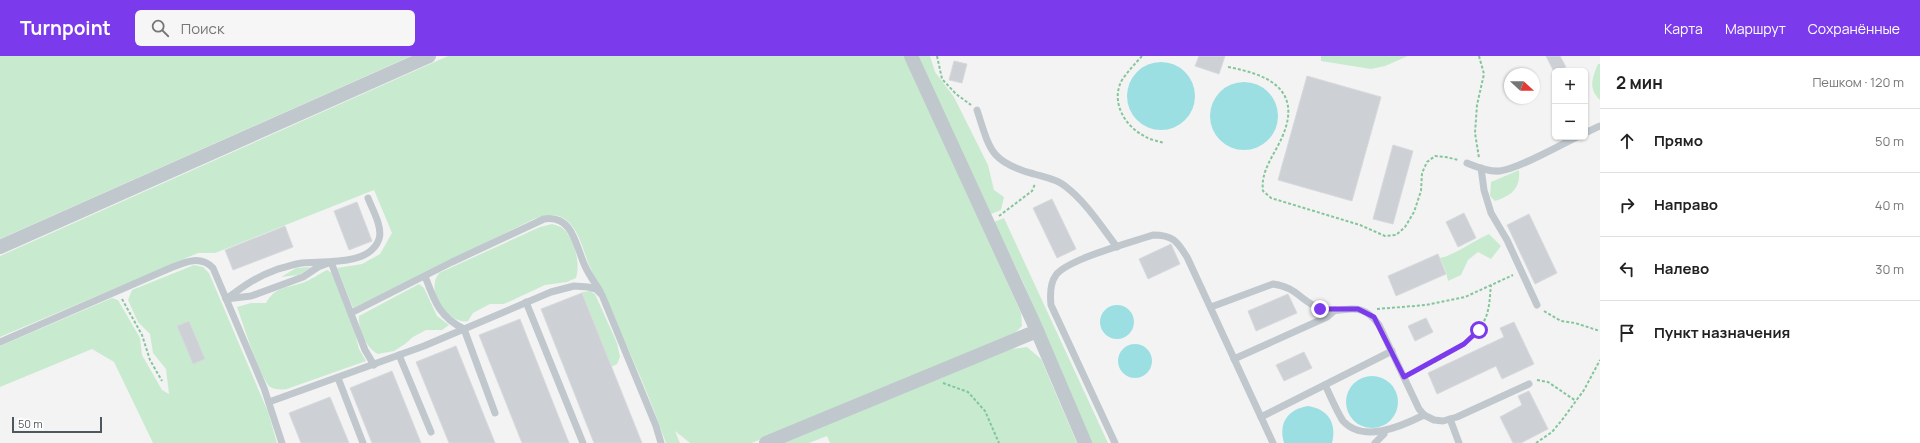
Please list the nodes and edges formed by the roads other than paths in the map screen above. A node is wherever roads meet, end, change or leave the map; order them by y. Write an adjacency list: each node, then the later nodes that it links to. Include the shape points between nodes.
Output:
1 (429, 56): 10 (street)
2 (911, 56): 22 (street)
3 (978, 110): 11 (lane, via 988,144 996,158 1009,166 1064,185 1080,200)
4 (1600, 126): 5 (lane)
5 (1588, 132)
6 (1572, 140): 8 (lane, via 1512,168 1499,171)
7 (1467, 163): 8 (lane)
8 (1481, 168): 17 (lane, via 1490,213 1507,240)
9 (368, 198): 12 (lane, via 380,230 379,239 372,249 362,256 353,260)
10 (0, 247)
11 (1117, 247): 18 (lane, via 1153,235 1173,239 1187,257); 44 (lane, via 1063,269 1056,275 1050,295 1051,305)
12 (331, 262): 15 (lane, via 303,277 252,296); 15 (lane, via 300,263 279,269 251,280); 20 (lane)
13 (425, 276): 14 (lane, via 544,219 551,218 566,225 575,236 586,267); 20 (lane); 21 (lane, via 437,306 452,323)
14 (602, 295): 16 (lane, via 588,286 574,286); 41 (lane)
15 (226, 299): 23 (lane, via 213,268 208,263 194,260); 31 (lane)
16 (526, 302): 21 (lane); 40 (lane)
17 (1537, 305)
18 (1210, 308): 19 (lane, via 1273,284 1294,290 1320,309); 26 (lane)
19 (1335, 310): 24 (lane, via 1358,309 1374,317); 26 (lane, via 1327,317)
20 (351, 313): 27 (lane, via 365,350)
21 (464, 329): 25 (lane); 32 (lane)
22 (1037, 331): 42 (street); 43 (street)
23 (0, 342)
24 (1392, 351): 30 (lane); 33 (lane)
25 (399, 355): 27 (lane); 36 (lane)
26 (1234, 359): 34 (lane)
27 (374, 364): 28 (lane)
28 (338, 378): 31 (lane); 39 (lane)
29 (1529, 384): 35 (lane)
30 (1325, 385): 34 (lane); 37 (lane, via 1351,429 1371,436)
31 (269, 402): 38 (lane)
32 (495, 413)
33 (1424, 415): 35 (lane, via 1434,420); 37 (lane)
34 (1261, 417): 45 (lane)
35 (1450, 419): 47 (lane)
36 (431, 432)
37 (1385, 434): 46 (lane)
38 (282, 443)
39 (363, 443)
40 (583, 443)
41 (661, 443)
42 (766, 443)
43 (1085, 443)
44 (1115, 443)
45 (1273, 443)
46 (1375, 443)
47 (1458, 443)

